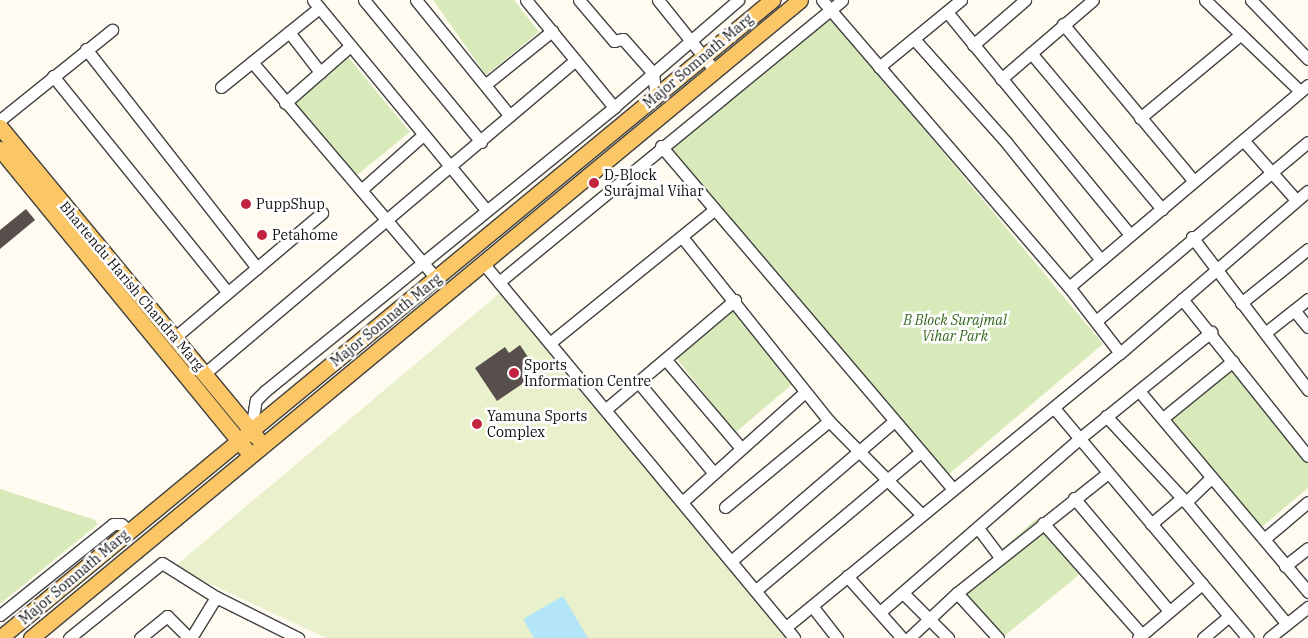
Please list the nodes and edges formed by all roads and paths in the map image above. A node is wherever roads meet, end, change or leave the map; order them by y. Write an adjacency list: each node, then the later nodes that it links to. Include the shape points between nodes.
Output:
1 (364, 0): 53 (street)
2 (416, 0): 41 (street)
3 (526, 0): 22 (street)
4 (579, 0): 38 (street, via 614,42 623,39)
5 (658, 0): 26 (street)
6 (738, 0): 26 (street)
7 (772, 0): 31 (main road, Major Somnath Marg)
8 (800, 0): 36 (main road, Major Somnath Marg)
9 (822, 0): 18 (street)
10 (842, 0): 18 (street)
11 (961, 0): 19 (street)
12 (1025, 0): 27 (street)
13 (1093, 0): 17 (street)
14 (1205, 0): 24 (street)
15 (1251, 0): 32 (street)
16 (316, 4): 23 (street); 28 (street)
17 (1079, 4): 20 (street)
18 (831, 10): 35 (street); 55 (street)
19 (947, 12): 25 (street); 27 (street)
20 (1063, 24): 30 (street); 48 (street)
21 (112, 30): 29 (street)
22 (552, 31): 33 (street); 41 (street)
23 (289, 32): 34 (street); 37 (street)
24 (1241, 34): 43 (street); 48 (street)
25 (914, 39): 35 (street); 72 (street, via 1006,142)
26 (690, 40): 31 (street); 38 (street)
27 (974, 45): 40 (street)
28 (350, 46): 37 (street); 51 (street)
29 (86, 49): 39 (street); 75 (street)
30 (1031, 53): 40 (street); 64 (street)
31 (704, 56): 36 (street); 44 (main road, Major Somnath Marg)
32 (1308, 59)
33 (575, 60): 46 (street); 47 (street)
34 (252, 62): 42 (street); 45 (street)
35 (879, 67): 79 (street)
36 (715, 71): 74 (main road, Major Somnath Marg)
37 (320, 72): 45 (street)
38 (653, 73): 44 (street); 46 (street)
39 (53, 76): 49 (street); 80 (street)
40 (1001, 79): 68 (street)
41 (486, 84): 47 (street)
42 (221, 88)
43 (1304, 88): 52 (street)
44 (656, 96): 77 (main road, Major Somnath Marg)
45 (285, 103): 60 (street)
46 (614, 107): 63 (street)
47 (510, 116): 53 (street)
48 (1140, 118): 59 (street)
49 (0, 120)
50 (0, 127): 92 (main road, Bhartendu Harish Chandra Marg)
51 (423, 135): 57 (street); 60 (street)
52 (1243, 140): 58 (street); 59 (street)
53 (481, 142): 57 (street)
54 (1308, 142): 58 (street)
55 (661, 146): 65 (street); 78 (street)
56 (0, 149): 110 (main road, Bhartendu Harish Chandra Marg)
57 (449, 168): 63 (street); 67 (street)
58 (1271, 171): 62 (street); 70 (street)
59 (1194, 181): 64 (street)
60 (361, 190): 67 (street)
61 (1308, 191): 62 (street)
62 (1296, 200): 76 (street)
63 (484, 208): 73 (street)
64 (1162, 209): 68 (street)
65 (714, 210): 69 (street); 107 (street)
66 (322, 213): 75 (street)
67 (388, 220): 73 (street); 97 (street)
68 (1130, 235): 72 (street)
69 (682, 237): 84 (street); 93 (street)
70 (1192, 237): 76 (street); 88 (street)
71 (1308, 249): 85 (street)
72 (1100, 259): 79 (street)
73 (422, 260): 77 (street); 108 (street, via 265,391 256,400)
74 (483, 263): 78 (street); 86 (main road, Major Somnath Marg)
75 (257, 268): 80 (street)
76 (1218, 268): 82 (street); 85 (street, via 1218,276)
77 (436, 278): 81 (main road, Major Somnath Marg)
78 (499, 282): 93 (street)
79 (1069, 287): 88 (street)
80 (227, 292): 92 (street)
81 (415, 296): 86 (main road); 108 (main road, Major Somnath Marg)
82 (1182, 299): 90 (street); 94 (street)
83 (1308, 299): 87 (street)
84 (735, 300): 95 (street); 101 (street)
85 (1241, 303): 91 (street)
86 (427, 310): 111 (main road, Major Somnath Marg)
87 (1294, 310): 89 (street); 91 (street)
88 (1096, 321): 94 (street)
89 (1308, 326)
90 (1211, 332): 96 (street); 100 (street)
91 (1265, 334): 99 (street)
92 (174, 338): 97 (main road, Bhartendu Harish Chandra Marg)
93 (551, 342): 103 (street)
94 (1120, 353): 102 (street)
95 (666, 360): 98 (street); 112 (street)
96 (1233, 361): 105 (street); 116 (street)
97 (204, 374): 108 (main road, Bhartendu Harish Chandra Marg)
98 (639, 384): 103 (street); 117 (street)
99 (1308, 390)
100 (1139, 391): 104 (street); 105 (street)
101 (805, 392): 106 (street); 112 (street)
102 (1054, 408): 109 (street); 121 (street)
103 (606, 409): 124 (street)
104 (1106, 416): 109 (street); 123 (street)
105 (1163, 418): 120 (street)
106 (829, 421): 113 (street); 126 (street)
107 (892, 423): 113 (street); 114 (street)
108 (251, 430): 110 (main road, Major Somnath Marg); 111 (main road, Bhartendu Harish Chandra Marg)
109 (1080, 438): 118 (street); 130 (street)
110 (238, 441): 115 (main road, Bhartendu Harish Chandra Marg); 131 (main road, Major Somnath Marg)
111 (263, 445): 115 (main road, Major Somnath Marg)
112 (740, 447): 117 (street)
113 (860, 451): 119 (street); 135 (street)
114 (919, 452): 119 (street); 121 (street)
115 (250, 455): 153 (main road, Major Somnath Marg)
116 (1308, 456)
117 (712, 471): 124 (street)
118 (1108, 472): 122 (street); 129 (street)
119 (889, 477): 127 (street); 139 (street)
120 (1210, 479): 123 (street); 132 (street)
121 (952, 488): 127 (street)
122 (1074, 498): 128 (street); 146 (street)
123 (1184, 500): 129 (street); 151 (street)
124 (682, 502): 135 (street)
125 (1308, 502): 132 (street)
126 (725, 507)
127 (921, 514): 137 (street)
128 (1043, 523): 134 (street); 154 (street)
129 (1151, 524): 138 (street)
130 (978, 528): 134 (street); 142 (street)
131 (129, 531): 148 (street, via 121,524 113,524); 155 (main road, Major Somnath Marg)
132 (1264, 539): 136 (street)
133 (1308, 548): 136 (street)
134 (1000, 557): 140 (street)
135 (731, 561): 139 (street)
136 (1285, 566): 141 (street)
137 (847, 576): 144 (street); 147 (street)
138 (1202, 584): 146 (street); 149 (street)
139 (756, 590): 152 (street)
140 (957, 592): 150 (street); 165 (street)
141 (1308, 592)
142 (903, 593): 147 (street); 150 (street)
143 (216, 597): 156 (street, via 162,563); 158 (street); 159 (street)
144 (812, 606): 152 (street); 161 (street)
145 (1308, 607): 151 (street)
146 (1169, 611): 154 (street)
147 (880, 612): 162 (street)
148 (0, 615)
149 (1229, 616): 166 (street); 167 (street)
150 (930, 619): 163 (street); 164 (street)
151 (1287, 624): 168 (street)
152 (786, 627): 160 (street)
153 (38, 636)
154 (1140, 636)
155 (0, 638)
156 (68, 638)
157 (140, 638): 158 (street, via 167,616)
158 (190, 638)
159 (298, 638)
160 (794, 638)
161 (837, 638)
162 (902, 638)
163 (909, 638)
164 (948, 638)
165 (998, 638)
166 (1203, 638)
167 (1248, 638)
168 (1269, 638)

